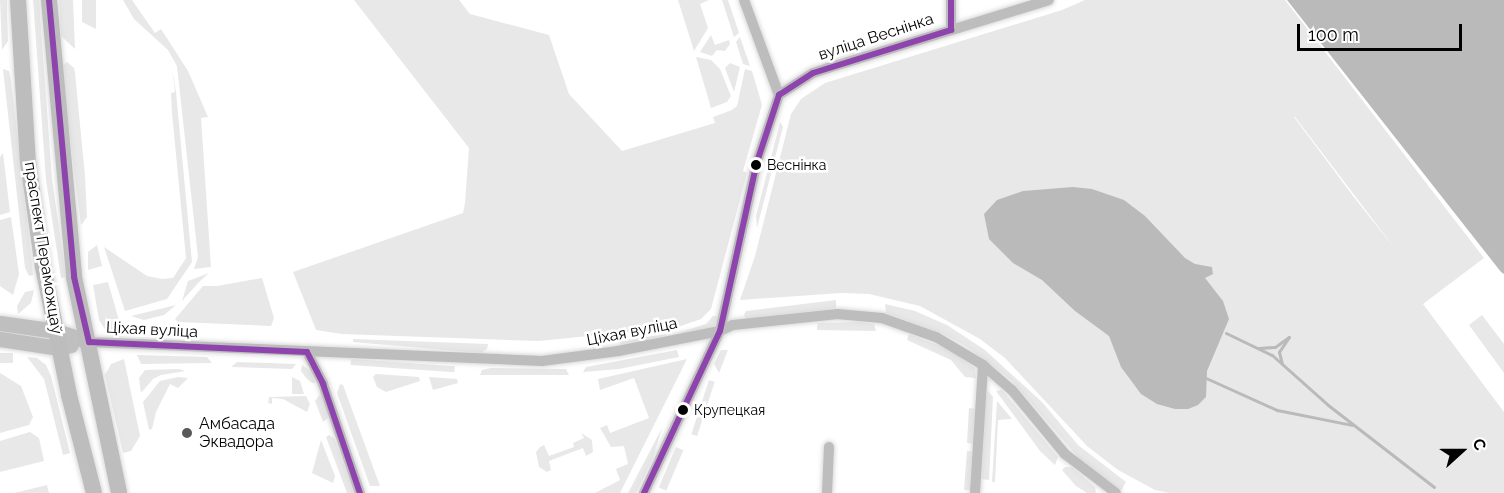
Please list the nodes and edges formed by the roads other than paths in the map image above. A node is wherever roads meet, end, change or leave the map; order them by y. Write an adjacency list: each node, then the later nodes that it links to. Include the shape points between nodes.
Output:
1 (18, 0): 11 (main road, праспект Пераможцаў, via 28,162)
2 (49, 0): 12 (main road, праспект Пераможцаў, via 74,278)
3 (744, 0): 7 (street)
4 (951, 0): 6 (street, вуліца Веснінка)
5 (1049, 0): 6 (street)
6 (951, 30): 7 (street, вуліца Веснінка, via 821,70)
7 (779, 95): 9 (street, via 757,162)
8 (0, 323): 11 (main road)
9 (720, 331): 13 (street, Ціхая вуліца, via 542,361); 14 (street, Ціхая вуліца, via 733,325 817,315 882,318 936,337); 19 (street)
10 (0, 339): 11 (main road)
11 (58, 339): 12 (main road); 16 (main road, праспект Пераможцаў)
12 (89, 342): 13 (street, Ціхая вуліца); 17 (main road, праспект Пераможцаў)
13 (307, 352): 18 (street, via 323,384)
14 (983, 364): 21 (street); 22 (street, Ціхая вуліца, via 1012,390 1065,454)
15 (829, 447): 20 (street)
16 (94, 493)
17 (119, 493)
18 (360, 493)
19 (644, 493)
20 (827, 493)
21 (975, 493)
22 (1116, 493)

